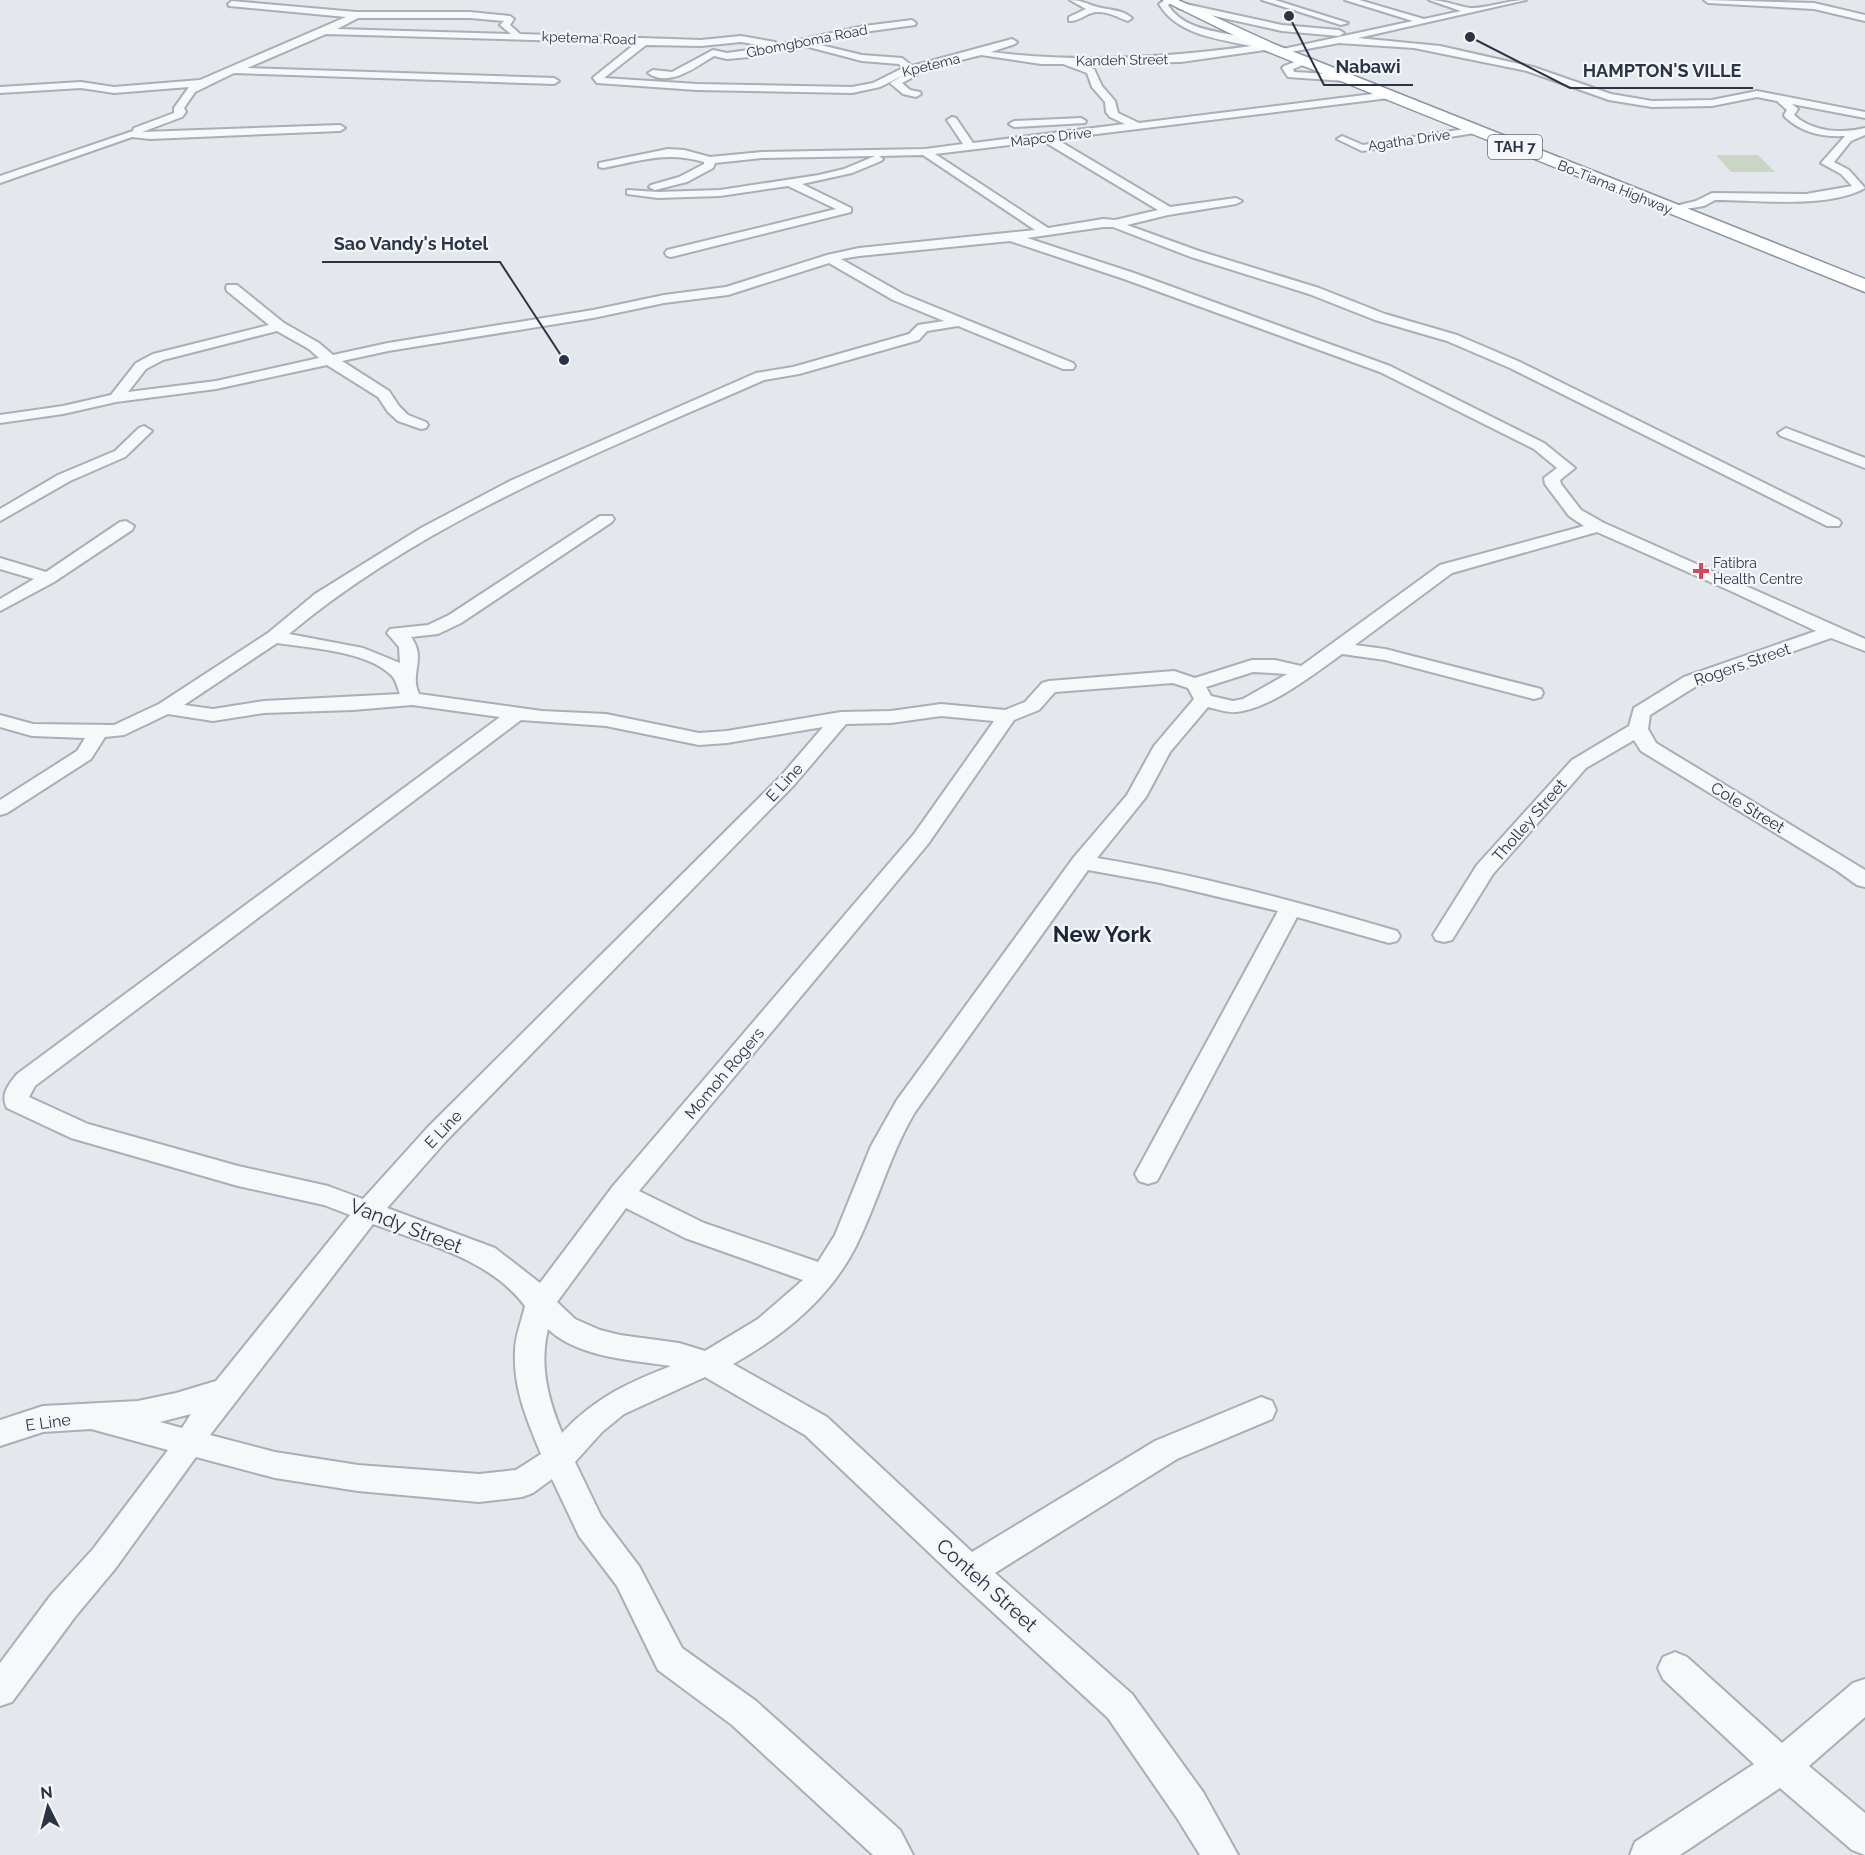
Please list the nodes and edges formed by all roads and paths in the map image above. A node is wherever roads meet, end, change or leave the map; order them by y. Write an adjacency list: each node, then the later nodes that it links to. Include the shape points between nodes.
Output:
1 (1074, 0): 12 (street)
2 (1266, 0): 23 (street)
3 (1349, 0): 18 (street)
4 (1433, 0): 13 (street)
5 (1708, 0): 11 (street)
6 (1792, 0): 11 (street)
7 (1836, 0): 11 (street)
8 (1516, 1): 13 (street)
9 (1169, 2): 22 (street, via 1282,28); 28 (highway, Bo-Tiama Highway / TAH 7)
10 (232, 4): 14 (street)
11 (1814, 6): 16 (street)
12 (1094, 9): 15 (street); 17 (street)
13 (1472, 11): 18 (street)
14 (356, 15): 20 (street); 21 (street, via 504,17 510,19 505,25)
15 (1128, 18)
16 (1865, 18)
17 (1072, 19)
18 (1425, 21): 23 (street)
19 (912, 23): 27 (street, Gbomgboma Road)
20 (325, 31): 21 (street, kpetema Road); 32 (street)
21 (517, 36): 25 (street, kpetema Road)
22 (1358, 36): 23 (street); 24 (street)
23 (1376, 37): 24 (street); 40 (street, via 1530,69 1609,97 1641,102 1712,103 1757,94)
24 (1339, 40): 28 (street, Kandeh Street)
25 (643, 42): 27 (street, via 741,39); 35 (street, kpetema Road, via 608,68 598,78)
26 (1012, 42): 29 (street, Kpetema)
27 (792, 44): 33 (street, via 862,58 902,61); 35 (street, Gbomgboma Road, via 749,54 709,54 674,75 650,73)
28 (1272, 48): 30 (street, Kandeh Street, via 1181,59); 39 (highway, Bo-Tiama Highway / TAH 7)
29 (978, 53): 30 (street, Kandeh Street); 31 (street, Kpetema)
30 (1062, 61): 44 (street, via 1090,71 1097,87 1110,101 1114,115)
31 (923, 68): 33 (street, Kpetema); 38 (street, via 895,83)
32 (230, 70): 34 (street); 36 (street)
33 (907, 71): 35 (street, Kpetema, via 876,85 852,90)
34 (554, 81)
35 (600, 81)
36 (202, 83): 37 (street, via 114,90 81,85); 48 (street, via 190,91 178,115)
37 (0, 90)
38 (916, 94)
39 (1389, 95): 44 (street, Mapco Drive); 46 (highway, Bo-Tiama Highway / TAH 7)
40 (1782, 99): 41 (street); 47 (street, via 1793,109 1789,115 1797,124 1830,135)
41 (1865, 115)
42 (952, 120): 51 (street)
43 (1014, 124): 44 (street, via 1065,120)
44 (1140, 127): 49 (street, Mapco Drive)
45 (340, 128): 48 (street)
46 (1477, 130): 50 (street, Agatha Drive, via 1362,148); 59 (highway, Bo-Tiama Highway / TAH 7)
47 (1864, 131): 59 (street, via 1847,139 1827,163 1845,172 1860,187 1840,194 1799,197 1712,196 1700,204)
48 (131, 134): 56 (street)
49 (1046, 138): 51 (street, Mapco Drive); 60 (street)
50 (1342, 139)
51 (971, 147): 52 (street, Mapco Drive)
52 (925, 152): 53 (street, Mapco Drive); 62 (street)
53 (899, 153): 54 (street, Mapco Drive, via 762,155); 57 (street, via 848,171)
54 (710, 160): 55 (street, via 668,152); 57 (street, via 709,166 676,183 631,192 698,194)
55 (603, 165)
56 (0, 180)
57 (789, 182): 64 (street, via 847,210)
58 (1236, 201): 60 (street)
59 (1671, 210): 66 (highway, Bo-Tiama Highway / TAH 7)
60 (1168, 211): 61 (street)
61 (1115, 224): 62 (street); 80 (street, via 1463,343)
62 (1045, 231): 63 (street)
63 (1011, 237): 65 (street); 82 (street, via 1385,369 1557,459 1567,468 1552,478 1553,484 1575,513)
64 (670, 253)
65 (831, 258): 68 (street, via 898,297); 70 (street, via 728,291 413,343)
66 (1865, 286)
67 (232, 288): 69 (street)
68 (963, 322): 71 (street); 87 (street, via 923,328 914,337 794,371 761,376 518,483 427,532 321,598)
69 (279, 326): 70 (street, via 314,346); 72 (street, via 158,357 141,366)
70 (330, 361): 72 (street, via 216,385); 74 (street, via 384,394 403,418)
71 (1068, 366)
72 (116, 398): 73 (street)
73 (0, 419)
74 (422, 425)
75 (144, 431): 78 (street, via 120,454 64,478)
76 (1786, 433): 77 (street)
77 (1865, 463)
78 (0, 516)
79 (606, 519): 91 (street, via 455,619 432,630 396,633 409,648)
80 (1833, 523)
81 (126, 526): 84 (street)
82 (1598, 527): 86 (street); 89 (street, via 1446,569)
83 (0, 563): 84 (street)
84 (48, 578): 85 (street)
85 (0, 606)
86 (1832, 633): 88 (street); 100 (street, Rogers Street, via 1691,681 1641,712)
87 (274, 637): 91 (street, via 380,660 396,668); 95 (street)
88 (1865, 646)
89 (1339, 648): 90 (street); 93 (street, via 1385,655)
90 (1304, 672): 92 (street, via 1252,666); 92 (street, via 1249,704 1233,707)
91 (405, 680): 94 (street)
92 (1199, 692): 97 (street, via 1174,677 1049,687 1032,706); 103 (street, via 1136,796)
93 (1534, 693)
94 (412, 699): 95 (street, via 264,707 213,715); 96 (street)
95 (166, 708): 101 (street, via 117,731)
96 (516, 714): 98 (street, via 606,720 699,739); 110 (street, Vandy Street, via 129,1001 17,1091 16,1102 80,1131)
97 (1007, 716): 98 (street, via 941,710 891,717); 109 (street, Momoh Rogers, via 921,839)
98 (840, 718): 110 (street, E Line, via 787,781 437,1134)
99 (0, 721): 101 (street, via 32,729)
100 (1638, 729): 104 (street, Cole Street, via 1648,747); 106 (street, Tholley Street, via 1579,764 1485,870)
101 (98, 732): 102 (street, via 84,755)
102 (0, 809)
103 (1082, 862): 105 (street, via 1142,871); 111 (street, via 906,1106 889,1134 847,1241)
104 (1865, 880)
105 (1291, 907): 107 (street); 108 (street)
106 (1444, 935)
107 (1389, 936)
108 (1148, 1174)
109 (622, 1193): 111 (street, via 678,1225); 112 (street, Momoh Rogers)
110 (369, 1210): 112 (street, Vandy Street, via 485,1256 526,1286); 114 (street, E Line)
111 (824, 1276): 113 (street, via 778,1319 743,1345)
112 (540, 1304): 113 (street, Vandy Street, via 565,1327 594,1340); 119 (street, Momoh Rogers, via 529,1349 530,1373 536,1406)
113 (707, 1364): 119 (street, via 612,1406); 120 (street, Conteh Street, via 816,1426)
114 (226, 1390): 116 (street, E Line, via 138,1414); 118 (street)
115 (1261, 1410): 120 (street, via 1166,1450)
116 (93, 1417): 117 (street, E Line, via 43,1419); 118 (street)
117 (0, 1433)
118 (190, 1441): 119 (street, via 275,1465 358,1478 479,1488 522,1483); 122 (street, via 104,1559)
119 (558, 1459): 126 (street, Momoh Rogers, via 590,1526 628,1576 670,1659 752,1720 887,1843)
120 (970, 1571): 127 (street, Conteh Street, via 1120,1706)
121 (1675, 1668): 124 (street)
122 (0, 1690)
123 (1865, 1695): 124 (street)
124 (1782, 1766): 125 (street); 128 (street)
125 (1865, 1837)
126 (895, 1855)
127 (1220, 1855)
128 (1648, 1855)

